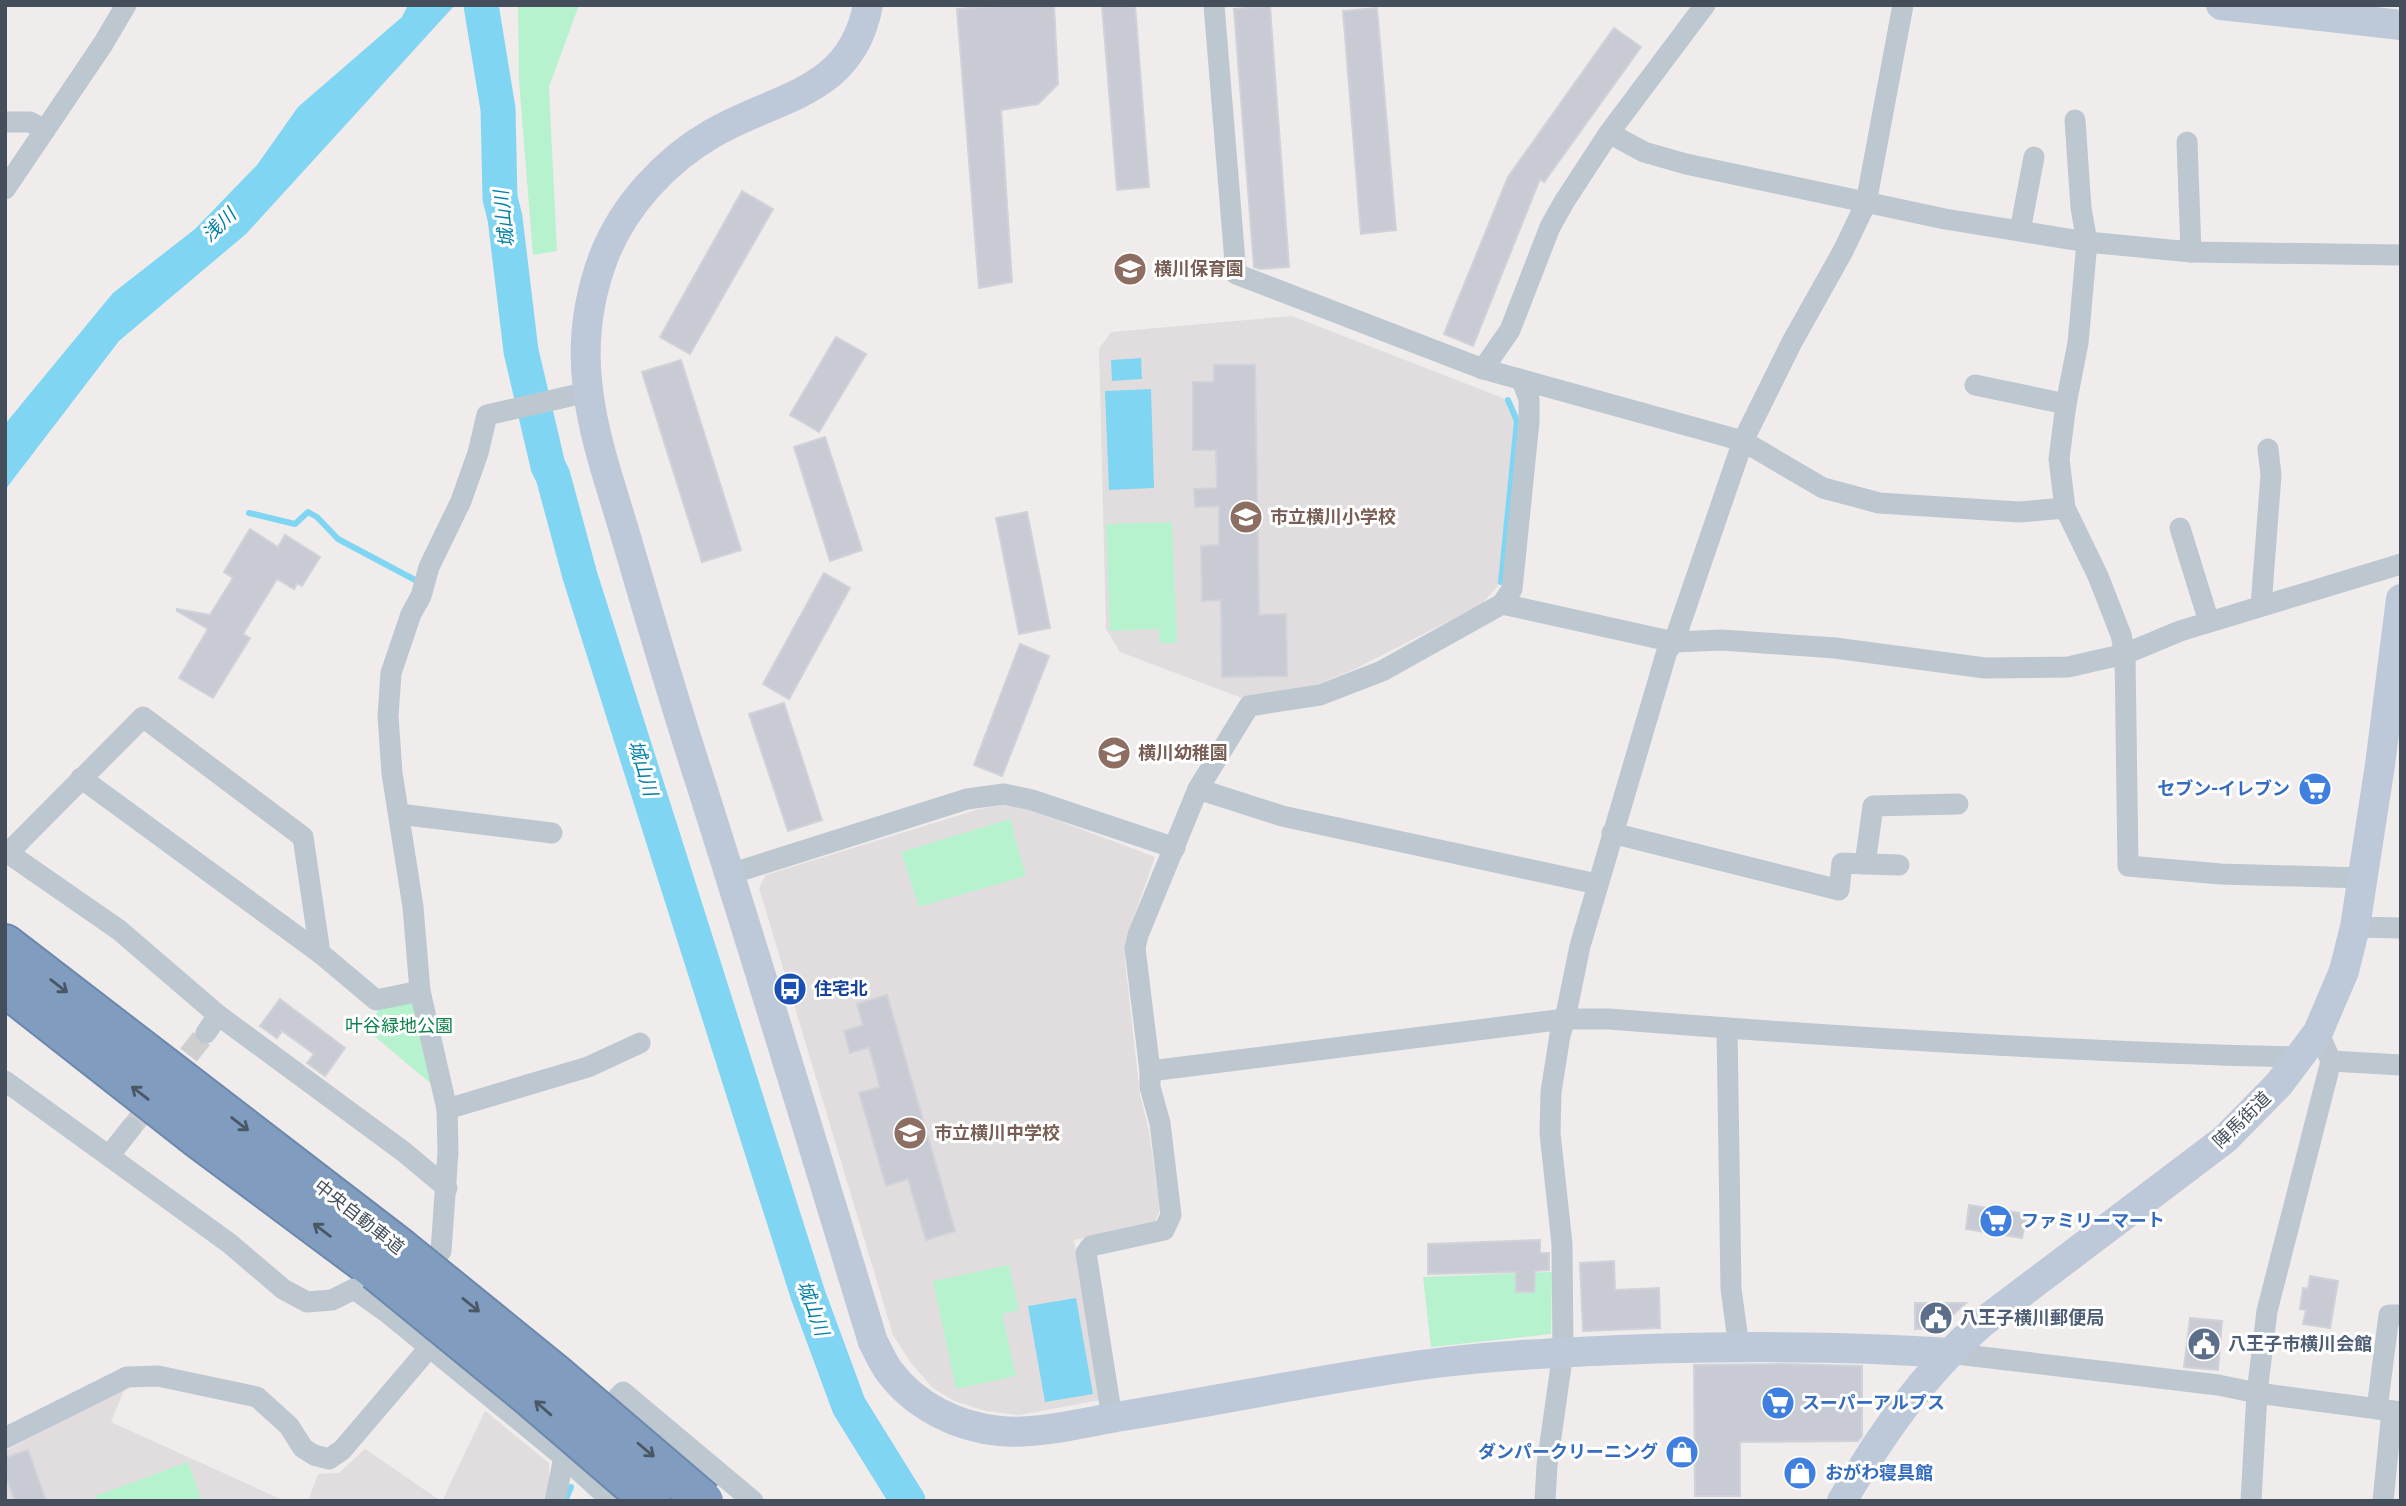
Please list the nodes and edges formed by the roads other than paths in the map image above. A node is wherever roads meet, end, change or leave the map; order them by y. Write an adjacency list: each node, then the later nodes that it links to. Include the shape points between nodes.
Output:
1 (126, 5): 10 (street)
2 (868, 5): 23 (street, via 853,50 824,80 713,132 681,153 622,220 605,253 590,305)
3 (1214, 5): 20 (street, via 1236,274)
4 (1705, 5): 11 (street)
5 (1903, 5): 15 (street)
6 (2221, 5): 7 (street)
7 (2401, 25)
8 (2075, 120): 17 (street)
9 (5, 122): 10 (street, via 30,122)
10 (45, 130): 14 (street)
11 (1609, 133): 15 (street, via 1644,152 1686,164); 20 (street, via 1550,227 1510,330)
12 (2187, 142): 18 (street)
13 (2034, 157): 16 (street)
14 (5, 189)
15 (1866, 203): 16 (street); 25 (street)
16 (2020, 231): 17 (street)
17 (2087, 242): 18 (street); 24 (street, via 2078,343)
18 (2191, 252): 19 (street)
19 (2401, 255)
20 (1483, 369): 21 (street)
21 (1522, 381): 25 (street); 31 (street, via 1529,399 1527,435 1512,589)
22 (1975, 385): 24 (street)
23 (575, 395): 39 (street, via 486,415 461,501 429,566 391,673 388,716); 45 (street, via 600,446)
24 (2066, 404): 27 (street, via 2059,459)
25 (1743, 441): 27 (street, via 1823,488 1856,499 2019,512); 34 (street)
26 (2268, 449): 32 (street, via 2271,475)
27 (2065, 508): 35 (street, via 2098,576)
28 (2180, 528): 33 (street)
29 (2401, 564): 32 (street)
30 (2401, 599): 46 (street, 陣馬街道)
31 (1502, 604): 34 (street); 37 (street, via 1382,671 1320,695 1249,706)
32 (2261, 606): 33 (street)
33 (2209, 622): 35 (street)
34 (1674, 642): 35 (street, via 1722,640 1835,648 1985,668 2068,667); 41 (street, via 1667,651)
35 (2125, 654): 46 (street, via 2128,866)
36 (81, 778): 51 (street); 51 (street, via 143,718 303,837); 54 (street, via 8,853 119,930)
37 (1198, 789): 42 (street); 47 (street, via 1282,816)
38 (1960, 805): 43 (street, via 1873,806)
39 (399, 814): 40 (street); 53 (street)
40 (552, 833)
41 (1612, 833): 43 (street, via 1839,890 1842,863); 47 (street)
42 (1175, 848): 45 (street, via 1004,794 967,799); 63 (street, via 1135,948)
43 (1865, 864): 44 (street)
44 (1899, 865)
45 (730, 874): 78 (street, via 873,1342 888,1370 919,1402 982,1428 1026,1431)
46 (2363, 878): 48 (street, 陣馬街道)
47 (1597, 884): 55 (street)
48 (2355, 927): 49 (street); 57 (street, 陣馬街道, via 2344,971)
49 (2401, 928)
50 (5, 944): 69 (highway, 中央自動車道, one-way to 69)
51 (320, 953): 53 (street, via 376,1000)
52 (5, 987): 69 (highway, 中央自動車道, one-way to 52, via 200,1140)
53 (420, 991): 65 (street)
54 (218, 1015): 58 (street); 68 (street)
55 (1565, 1019): 56 (street); 63 (street); 74 (street, via 1551,1092 1550,1133 1562,1244)
56 (1727, 1028): 60 (street); 72 (street, via 1731,1289)
57 (2318, 1032): 60 (street, 陣馬街道); 61 (street)
58 (206, 1033)
59 (640, 1043): 65 (street, via 588,1067)
60 (2300, 1057): 75 (street, 陣馬街道, via 2225,1139)
61 (2332, 1061): 62 (street); 76 (street, via 2267,1311)
62 (2401, 1065)
63 (1150, 1072): 78 (street, via 1171,1215 1164,1230 1091,1246 1086,1253)
64 (5, 1081): 67 (street)
65 (446, 1109): 68 (street)
66 (131, 1128): 67 (street)
67 (109, 1156): 70 (street, via 229,1243 283,1289 307,1302 332,1300 354,1289)
68 (447, 1188): 70 (street, via 441,1251)
69 (387, 1259): 83 (highway, 中央自動車道, one-way to 69, bridge, via 530,1397); 84 (highway, 中央自動車道, one-way to 84, bridge, via 553,1372)
70 (390, 1314): 73 (street)
71 (2398, 1315): 77 (street, via 2389,1315)
72 (1739, 1347): 74 (street); 75 (street)
73 (429, 1348): 79 (street, via 342,1450 329,1459 303,1448 289,1426 257,1397 158,1376 127,1377); 80 (street)
74 (1563, 1352): 78 (street, via 1422,1365); 86 (street)
75 (1948, 1353): 76 (street, via 2218,1385); 87 (street, 陣馬街道, via 1909,1399)
76 (2257, 1394): 77 (street); 88 (street)
77 (2390, 1411): 89 (street)
78 (1112, 1418)
79 (5, 1438)
80 (564, 1457): 81 (street); 82 (street); 85 (street, via 623,1392)
81 (555, 1501)
82 (612, 1501)
83 (651, 1501)
84 (704, 1501)
85 (753, 1501)
86 (1545, 1501)
87 (1842, 1501)
88 (2251, 1501)
89 (2383, 1501)

